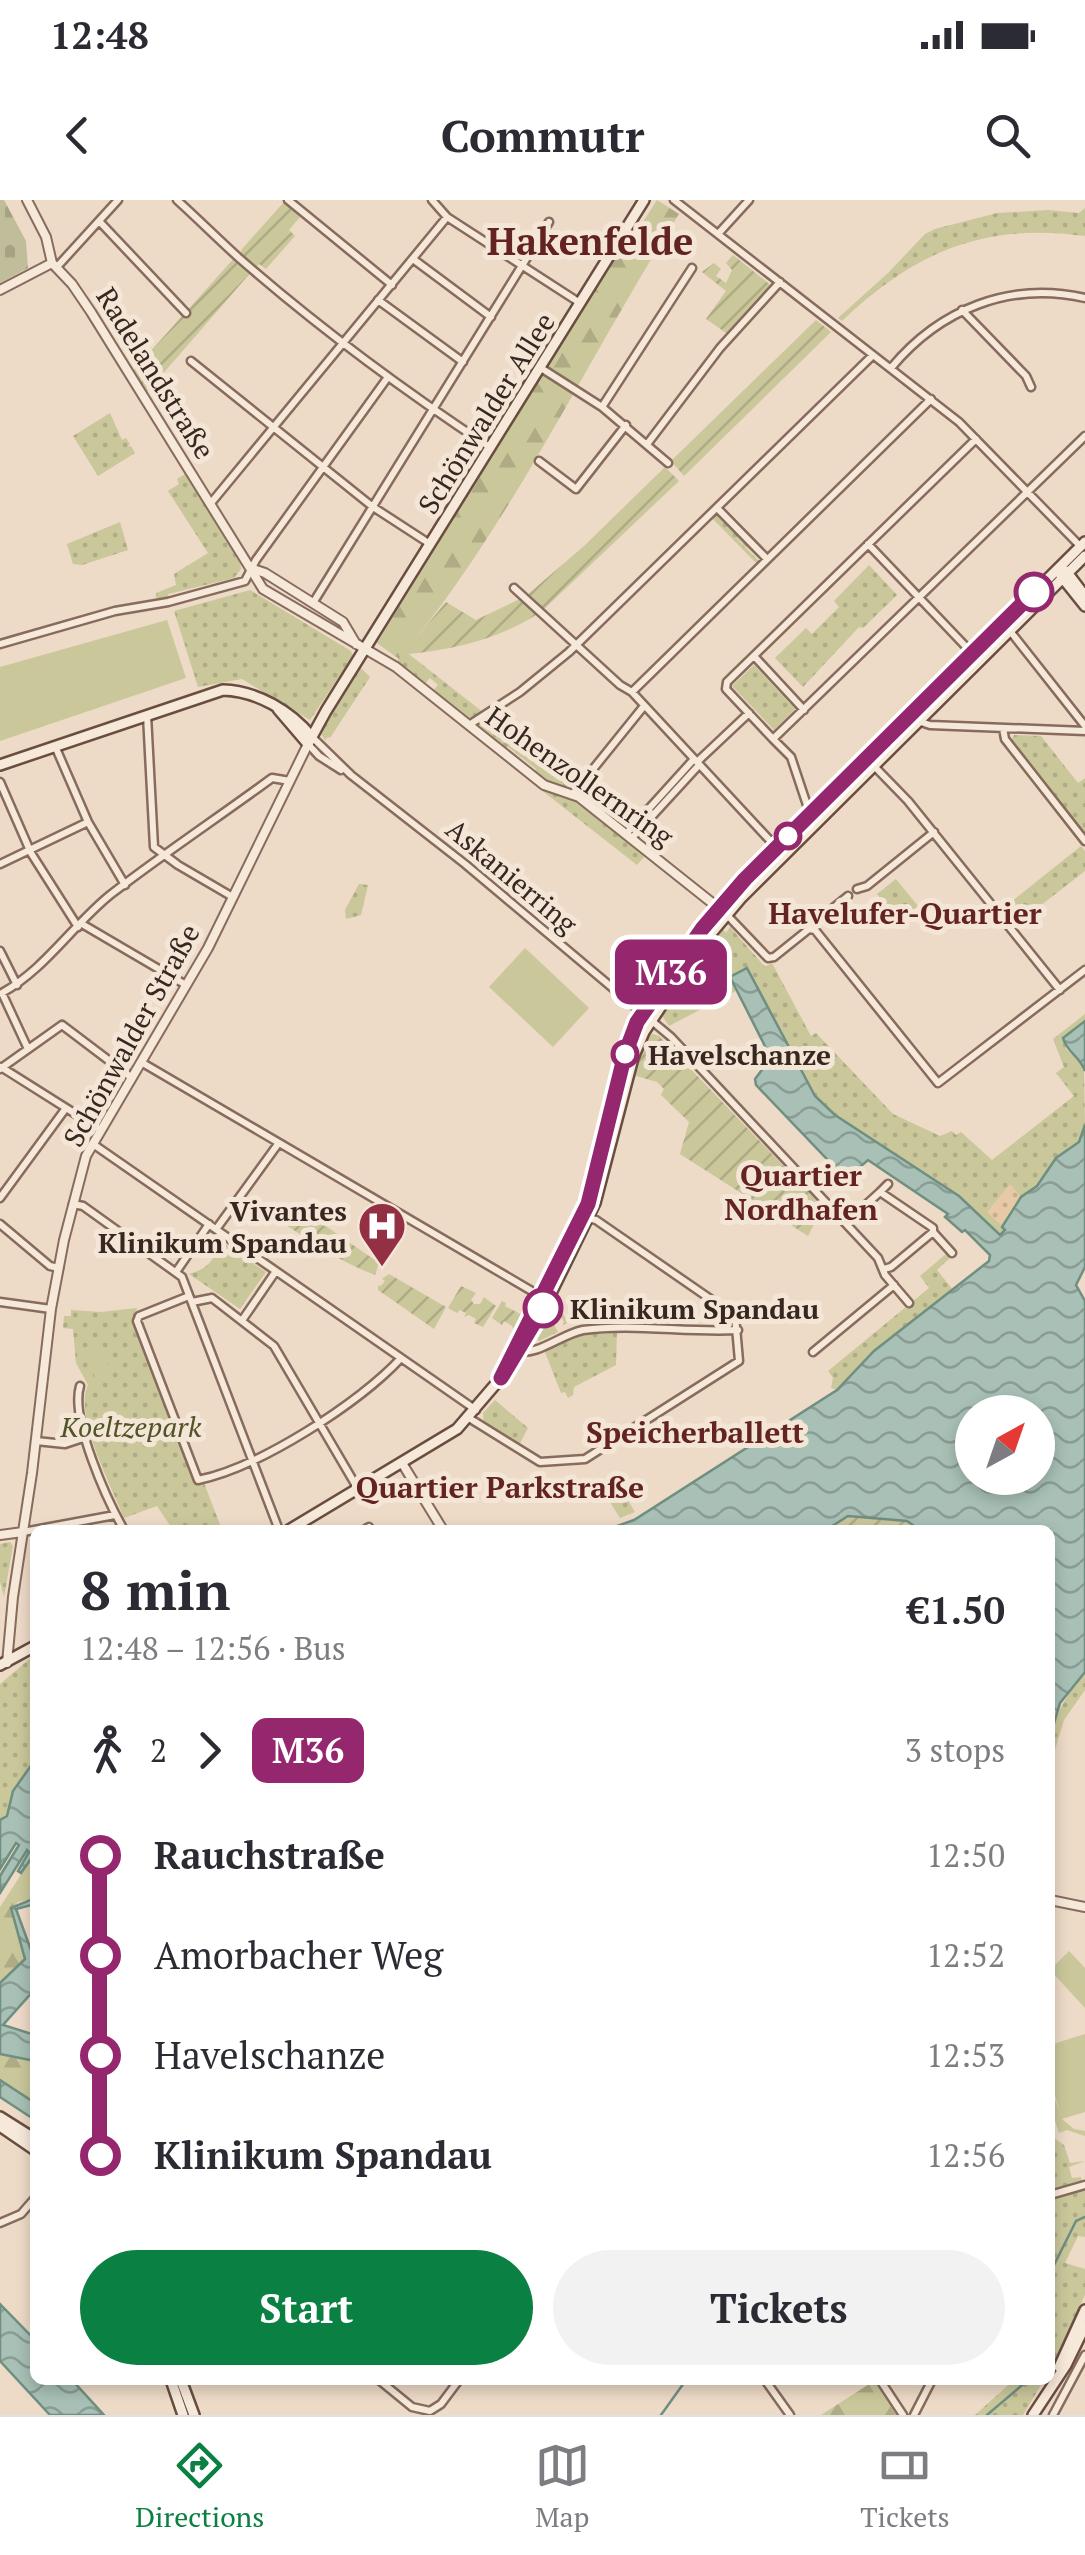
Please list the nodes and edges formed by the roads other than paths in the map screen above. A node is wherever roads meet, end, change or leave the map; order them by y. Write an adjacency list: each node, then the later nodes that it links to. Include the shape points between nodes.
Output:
1 (27, 200): 15 (street, Radelandstraße)
2 (118, 200): 10 (street)
3 (177, 200): 26 (street)
4 (288, 200): 18 (street)
5 (432, 200): 9 (street)
6 (644, 200): 22 (main road, Schönwalder Allee)
7 (674, 200): 12 (street)
8 (749, 200): 12 (street)
9 (447, 217): 13 (street); 14 (street)
10 (99, 221): 15 (street); 24 (street)
11 (549, 222): 14 (street)
12 (718, 234): 17 (street)
13 (413, 260): 18 (street); 25 (street)
14 (522, 265): 22 (street); 25 (street)
15 (54, 266): 19 (street); 47 (street, Radelandstraße, via 72,284)
16 (692, 268): 35 (street)
17 (780, 282): 27 (street); 41 (street)
18 (392, 284): 21 (street)
19 (0, 290)
20 (1085, 298): 23 (street, via 1024,292)
21 (378, 300): 26 (street); 29 (street)
22 (581, 304): 30 (main road, Schönwalder Allee)
23 (962, 310): 31 (street, via 924,334); 33 (street)
24 (186, 312)
25 (490, 317): 29 (street)
26 (343, 343): 32 (street); 38 (street)
27 (873, 355): 31 (street); 49 (street)
28 (191, 361): 38 (street)
29 (463, 362): 36 (street)
30 (541, 368): 35 (street); 42 (main road, Schönwalder Allee)
31 (891, 368): 34 (street)
32 (388, 377): 36 (street); 45 (street)
33 (1031, 387)
34 (931, 399): 40 (street); 53 (street)
35 (602, 406): 37 (street)
36 (433, 410): 42 (street); 48 (street)
37 (626, 425): 41 (street); 43 (street, via 576,489)
38 (274, 427): 45 (street); 47 (street)
39 (1085, 436): 46 (street)
40 (976, 439): 46 (street); 50 (street)
41 (648, 443): 44 (street)
42 (491, 448): 51 (main road, Schönwalder Allee)
43 (539, 461)
44 (668, 463)
45 (322, 467): 48 (street); 54 (street)
46 (1028, 492): 52 (street); 58 (street)
47 (211, 503): 54 (street, Radelandstraße)
48 (373, 507): 51 (street); 59 (street)
49 (717, 508): 53 (street); 64 (street)
50 (868, 544): 58 (street); 67 (street)
51 (431, 545): 65 (main road, Schönwalder Allee)
52 (1084, 548): 55 (main road)
53 (767, 559): 68 (street)
54 (253, 569): 59 (street, Hohenzollernring); 62 (street, via 245,580); 63 (street, Hohenzollernring, via 263,589)
55 (1062, 572): 57 (main road); 60 (main road); 61 (main road); 66 (main road)
56 (514, 588): 64 (street)
57 (1085, 596)
58 (918, 598): 66 (street); 70 (street)
59 (313, 603): 63 (street, Hohenzollernring, via 343,622)
60 (1085, 606)
61 (1010, 631): 74 (main road); 77 (street)
62 (0, 644)
63 (356, 644): 65 (street, Hohenzollernring)
64 (576, 645): 68 (street); 75 (street)
65 (366, 650): 75 (street, Hohenzollernring); 79 (main road, Schönwalder Allee)
66 (970, 652): 72 (main road)
67 (754, 656): 70 (street); 71 (street, via 725,686)
68 (632, 692): 69 (street)
69 (644, 706): 81 (street); 86 (street)
70 (804, 710): 78 (street)
71 (749, 713): 78 (street); 81 (street)
72 (910, 713): 74 (street); 87 (main road)
73 (147, 714): 79 (main road, Askanierring, via 222,690 247,693 299,722); 80 (main road, Askanierring); 94 (street, via 154,847)
74 (919, 721): 76 (street); 83 (main road)
75 (469, 725): 86 (street, Hohenzollernring, via 544,785)
76 (1004, 728): 77 (street); 91 (street, via 1005,739)
77 (1085, 728)
78 (774, 739): 87 (street, via 790,757)
79 (310, 740): 85 (street, Schönwalder Straße); 109 (street, Askanierring)
80 (56, 746): 82 (main road, Askanierring); 88 (street)
81 (697, 762): 90 (street); 92 (street)
82 (0, 765)
83 (874, 766): 89 (street); 100 (main road)
84 (0, 782): 93 (street)
85 (290, 782): 94 (street, via 272,778); 98 (street, Schönwalder Straße)
86 (573, 794): 90 (street, Hohenzollernring)
87 (813, 811): 92 (main road)
88 (88, 822): 93 (street); 96 (street)
89 (934, 832): 97 (street); 107 (street)
90 (629, 836): 100 (street, Hohenzollernring)
91 (1085, 841)
92 (776, 847): 100 (main road)
93 (30, 850): 95 (street); 101 (street)
94 (166, 855): 96 (street); 98 (street)
95 (0, 864)
96 (125, 885): 101 (street)
97 (857, 890)
98 (231, 896): 106 (street, Schönwalder Straße)
99 (848, 896): 102 (street)
100 (722, 911): 102 (street, via 768,958); 109 (main road)
101 (80, 925): 105 (street); 106 (street)
102 (812, 928): 107 (street, via 938,1083)
103 (0, 951): 105 (street)
104 (1085, 970): 107 (street)
105 (16, 985): 108 (street)
106 (186, 985): 111 (street, Schönwalder Straße)
107 (1060, 990)
108 (2, 993): 110 (street)
109 (646, 1016): 122 (main road, via 600,1188); 123 (street)
110 (28, 1049): 112 (street); 113 (street, via 62,1025)
111 (141, 1062): 113 (street, Schönwalder Straße); 117 (street)
112 (0, 1068): 114 (street)
113 (132, 1078): 115 (street, Schönwalder Straße)
114 (66, 1108): 115 (street); 120 (street)
115 (101, 1130): 116 (street, Schönwalder Straße)
116 (93, 1144): 121 (street, Schönwalder Straße); 125 (street)
117 (278, 1144): 125 (street); 133 (street)
118 (888, 1184): 119 (street)
119 (880, 1192): 123 (street); 126 (street)
120 (0, 1198)
121 (73, 1204): 128 (street, Schönwalder Straße); 131 (street)
122 (586, 1217): 133 (main road); 139 (street, via 734,1316)
123 (846, 1223): 129 (street)
124 (0, 1224): 128 (street)
125 (213, 1226): 130 (street); 131 (street)
126 (934, 1232): 127 (street); 129 (street)
127 (952, 1253)
128 (59, 1268): 137 (street, Schönwalder Straße)
129 (884, 1269): 132 (street)
130 (276, 1271): 138 (street); 142 (street)
131 (176, 1272): 134 (street)
132 (894, 1285): 136 (street); 141 (street)
133 (544, 1298): 140 (main road)
134 (191, 1299): 138 (street, via 210,1297); 148 (street); 148 (street, via 137,1321 196,1478)
135 (0, 1302): 137 (street)
136 (909, 1304)
137 (51, 1309): 147 (street, Schönwalder Straße)
138 (242, 1320): 145 (street, via 274,1346)
139 (738, 1330): 140 (street, via 600,1328 527,1353); 144 (street, via 736,1364 585,1458 543,1463)
140 (516, 1350): 144 (main road)
141 (813, 1352)
142 (401, 1358): 144 (street); 145 (street)
143 (80, 1386): 146 (street)
144 (472, 1414): 149 (main road)
145 (320, 1423): 148 (street); 150 (street)
146 (86, 1437): 147 (street, via 65,1444); 151 (street)
147 (36, 1440): 158 (street, Schönwalder Straße)
148 (254, 1461): 154 (street)
149 (402, 1463): 150 (main road); 156 (street)
150 (358, 1489): 155 (main road)
151 (116, 1516): 152 (street); 153 (street)
152 (64, 1525)
153 (121, 1525)
154 (277, 1525)
155 (308, 1525)
156 (439, 1525)
157 (30, 1531): 158 (street)
158 (23, 1532): 159 (street); 161 (street, Schönwalder Straße)
159 (0, 1535)
160 (30, 1649): 161 (main road)
161 (4, 1664): 162 (main road)
162 (0, 1674)
163 (1055, 1901): 164 (street)
164 (1085, 1907)
165 (0, 2116): 167 (main road)
166 (0, 2126): 168 (main road)
167 (30, 2135)
168 (30, 2147)
169 (1085, 2185): 170 (street)
170 (1055, 2193)
171 (30, 2204): 172 (street)
172 (0, 2223)
173 (1085, 2310): 176 (main road)
174 (1085, 2326): 177 (main road)
175 (1085, 2354): 192 (street)
176 (1055, 2375)
177 (1055, 2378)
178 (173, 2385): 186 (main road)
179 (183, 2385): 187 (main road)
180 (385, 2385): 181 (street, via 412,2407 430,2410)
181 (455, 2385)
182 (769, 2385): 188 (street)
183 (883, 2385): 189 (street)
184 (929, 2385): 190 (street)
185 (1050, 2385): 191 (main road)
186 (183, 2415)
187 (194, 2415)
188 (790, 2415)
189 (903, 2415)
190 (914, 2415)
191 (1033, 2415)
192 (1052, 2415)

